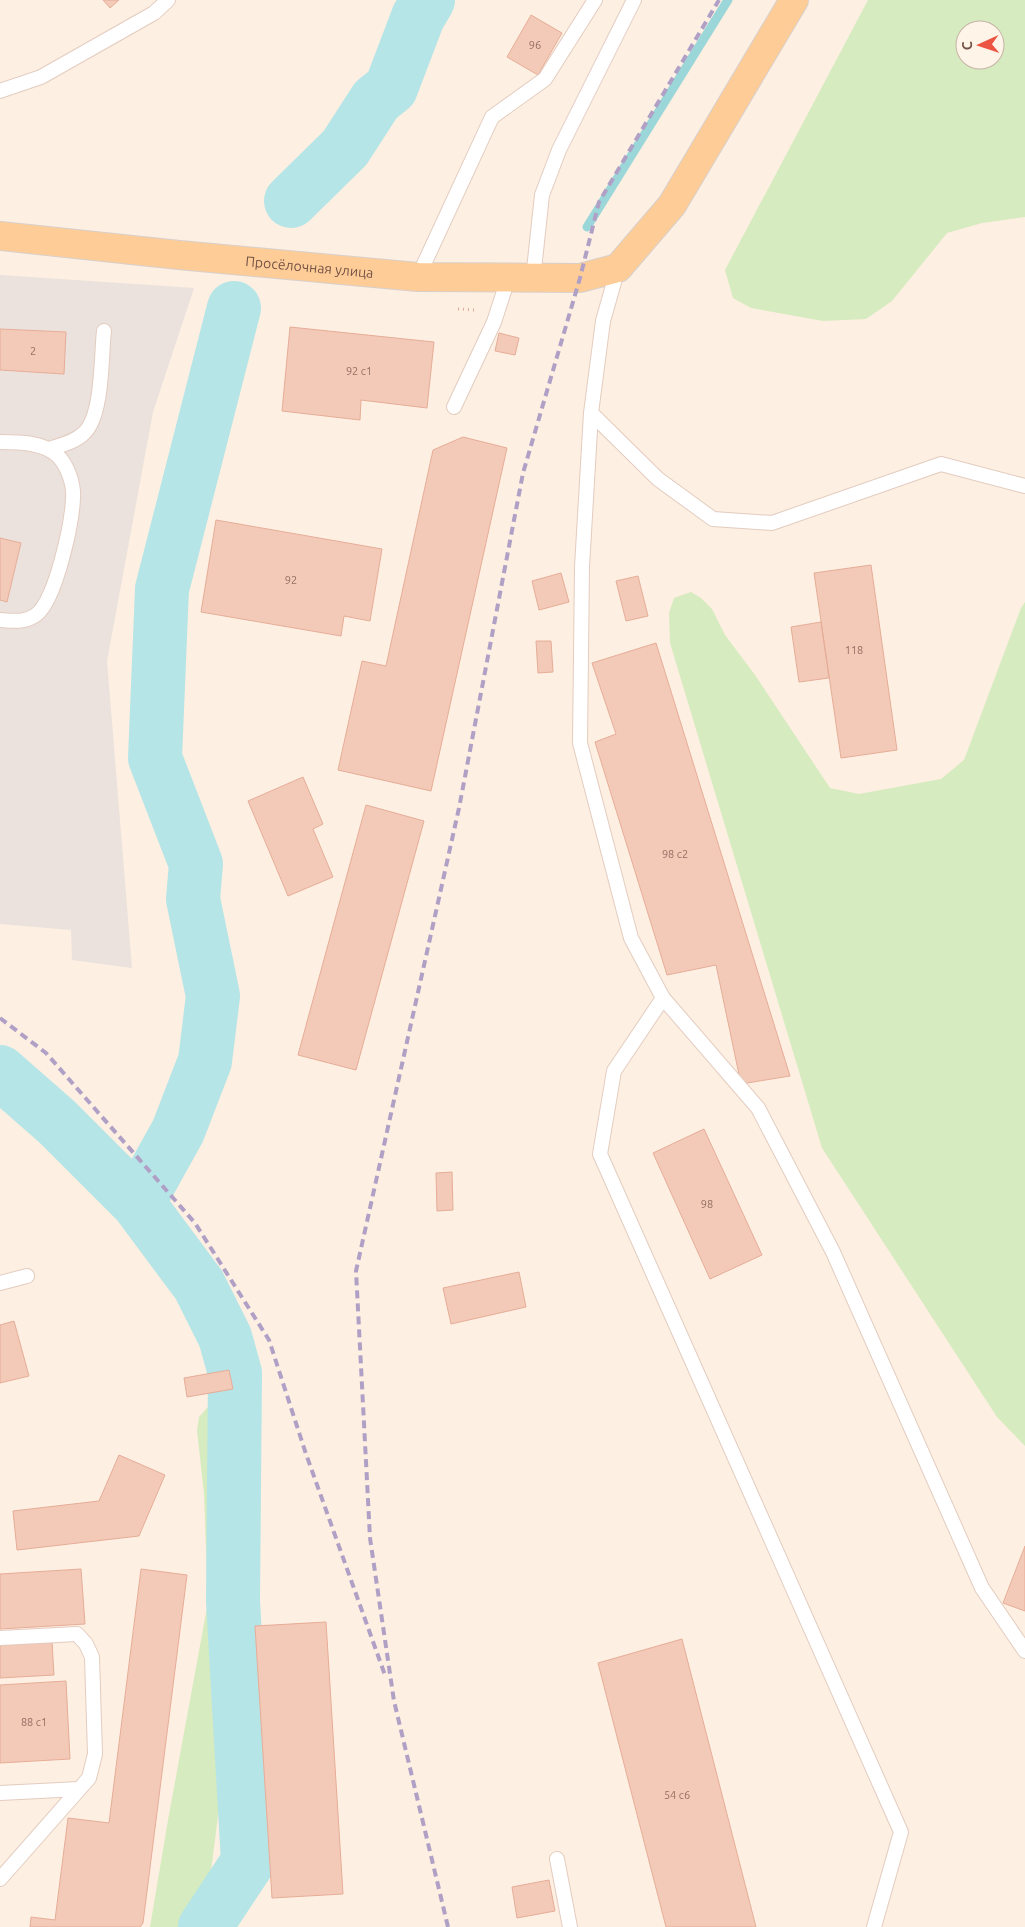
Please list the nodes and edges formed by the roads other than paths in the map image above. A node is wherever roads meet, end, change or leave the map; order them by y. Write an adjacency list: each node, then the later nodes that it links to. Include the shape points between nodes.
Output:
1 (168, 0): 5 (lane, via 154,13 41,77)
2 (595, 0): 8 (lane, via 545,79 492,117)
3 (634, 0): 9 (lane, via 558,150 542,195)
4 (794, 0): 7 (main road, via 672,205)
5 (0, 91)
6 (0, 236): 8 (main road, Просёлочная улица)
7 (618, 268): 9 (main road, Просёлочная улица, via 580,278); 12 (lane, via 603,322)
8 (418, 277): 9 (main road, Просёлочная улица)
9 (520, 279): 11 (lane, via 494,322)
10 (104, 331): 14 (lane, via 93,422 75,440)
11 (454, 406)
12 (591, 413): 15 (lane, via 658,479 713,519 772,523 941,464); 17 (lane, via 582,567 580,742 631,938)
13 (0, 442): 14 (lane, via 33,444)
14 (49, 449): 16 (lane, via 59,457 70,475 73,498 55,582 37,614 15,622)
15 (1025, 486)
16 (0, 620)
17 (663, 998): 21 (lane, via 758,1108 833,1252 982,1588); 27 (lane, via 614,1071 600,1154 901,1832)
18 (27, 1276): 19 (lane)
19 (0, 1283)
20 (0, 1638): 22 (lane, via 77,1634 86,1644 92,1656 94,1754 89,1778)
21 (1025, 1651)
22 (79, 1789): 23 (lane); 25 (lane)
23 (0, 1794)
24 (557, 1859): 26 (lane)
25 (0, 1878)
26 (570, 1927)
27 (874, 1927)

